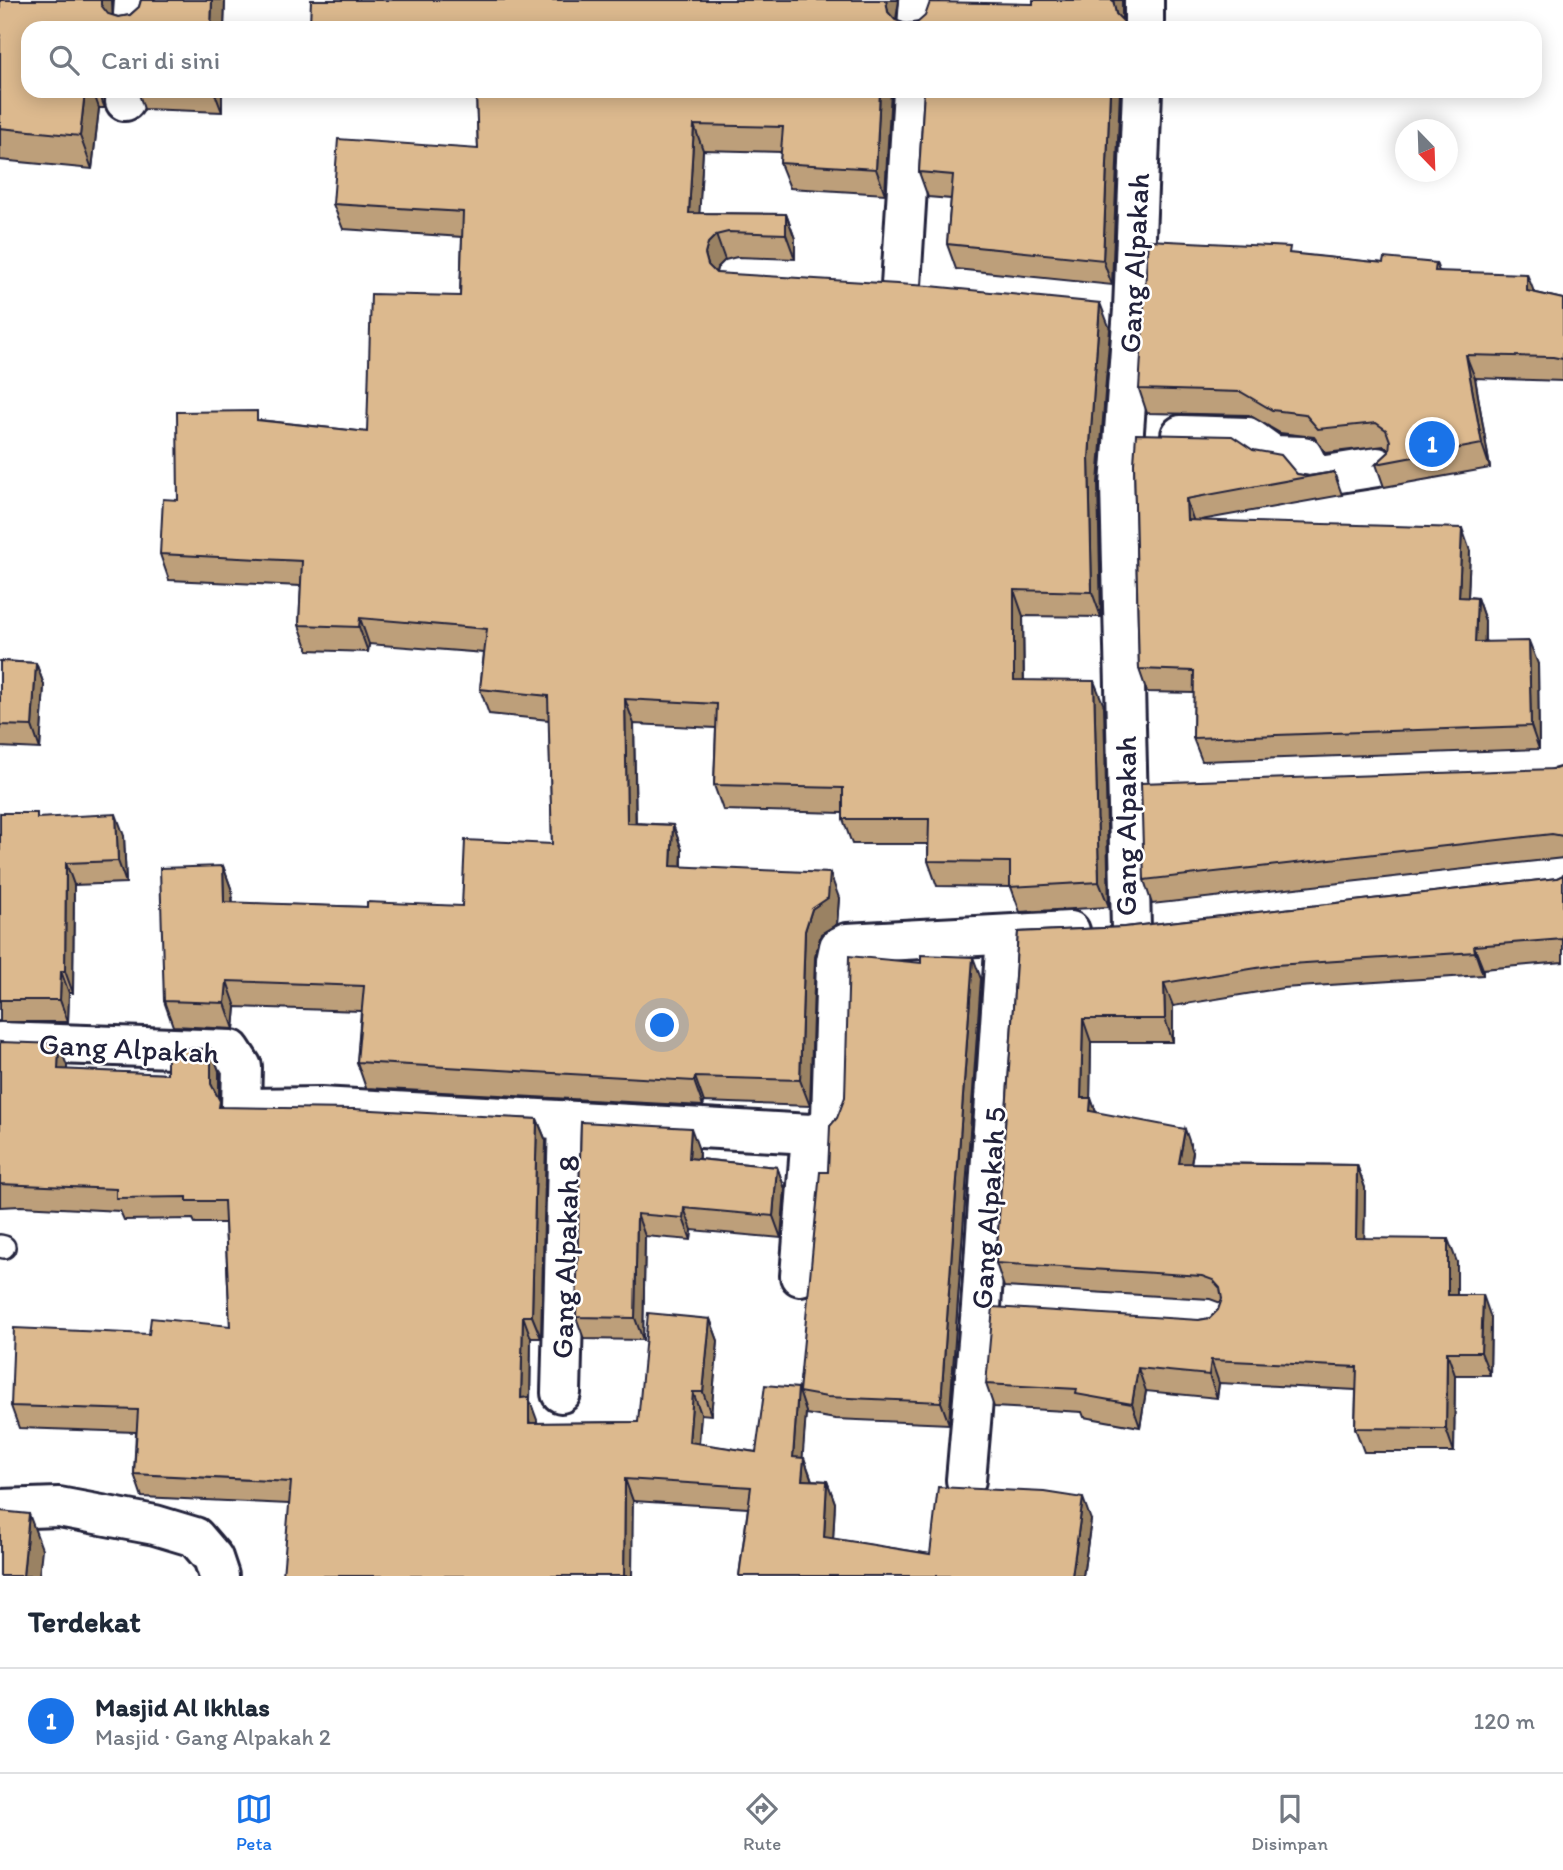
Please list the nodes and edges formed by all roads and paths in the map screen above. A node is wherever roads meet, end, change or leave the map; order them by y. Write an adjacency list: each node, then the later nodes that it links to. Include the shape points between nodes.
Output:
1 (134, 0): 4 (street)
2 (919, 0): 5 (street)
3 (1144, 0): 6 (street)
4 (132, 21)
5 (918, 21)
6 (1144, 21)
7 (913, 98): 10 (street)
8 (1142, 98): 13 (street, Gang Alpakah)
9 (859, 283): 10 (street)
10 (901, 285): 11 (street)
11 (942, 289)
12 (1092, 305): 13 (street)
13 (1133, 309): 14 (street, Gang Alpakah)
14 (1123, 434): 15 (street, via 1248,437 1273,455 1303,456 1314,477); 17 (street, Gang Alpakah, via 1120,485 1145,785)
15 (1377, 467)
16 (1172, 923): 17 (street)
17 (1131, 928): 18 (street, Gang Alpakah)
18 (1006, 936): 21 (street, Gang Alpakah, via 839,947 831,1118 825,1129); 23 (street, Gang Alpakah 5)
19 (0, 1042): 20 (street, Gang Alpakah, via 231,1050 242,1067 243,1108 320,1107)
20 (568, 1121): 21 (street, Gang Alpakah); 25 (street, Gang Alpakah 8)
21 (811, 1134): 22 (street)
22 (800, 1276)
23 (981, 1307): 24 (street); 26 (street, Gang Alpakah 5)
24 (1021, 1310)
25 (561, 1393)
26 (966, 1480)
27 (0, 1509): 28 (street, via 59,1507 195,1537 213,1558)
28 (219, 1576)

